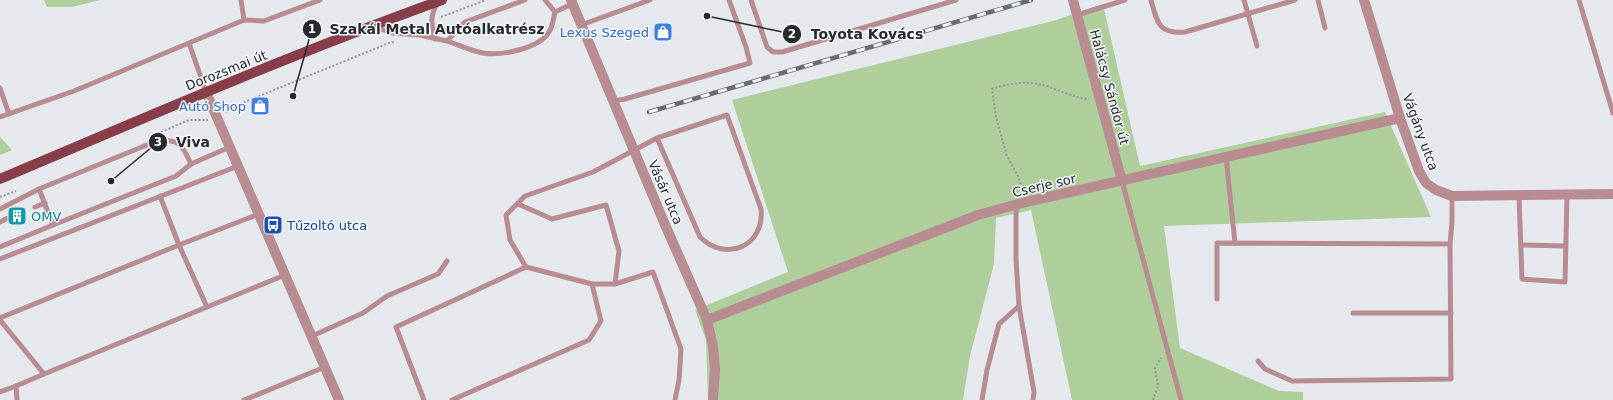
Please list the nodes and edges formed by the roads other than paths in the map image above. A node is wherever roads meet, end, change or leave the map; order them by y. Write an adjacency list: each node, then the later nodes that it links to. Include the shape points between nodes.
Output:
1 (241, 0): 22 (lane)
2 (320, 0): 22 (lane, via 264,21)
3 (525, 0): 27 (lane, via 465,22)
4 (545, 0): 19 (lane)
5 (650, 0): 23 (lane)
6 (728, 0): 32 (lane, via 750,63)
7 (751, 0): 8 (lane, via 766,47 773,52 782,52)
8 (956, 0)
9 (1073, 0): 21 (street, Halácsy Sándor út)
10 (1126, 0): 21 (lane)
11 (1151, 0): 20 (lane, via 1160,26 1174,33)
12 (1244, 0): 20 (lane)
13 (1294, 0): 20 (lane)
14 (1318, 0): 25 (lane)
15 (1364, 0): 36 (street, Vágány utca)
16 (1579, 0): 33 (lane)
17 (440, 1): 24 (main road, Dorozsmai út); 26 (lane, via 432,12)
18 (572, 2): 19 (lane); 23 (street, Vásár utca)
19 (555, 12): 27 (lane, via 548,34 519,50 494,54 481,53)
20 (1248, 13): 29 (lane)
21 (1077, 15): 44 (street, Halácsy Sándor út)
22 (244, 20): 28 (lane)
23 (581, 25): 32 (street, Vásár utca)
24 (372, 26): 26 (lane, via 392,33); 31 (main road, Dorozsmai út)
25 (1325, 28)
26 (435, 39): 27 (lane)
27 (447, 41)
28 (189, 43): 31 (lane); 34 (lane, via 74,91)
29 (1257, 46)
30 (0, 88): 34 (lane)
31 (206, 92): 38 (street); 43 (main road, Dorozsmai út)
32 (613, 101): 39 (street, Vásár utca)
33 (1613, 113)
34 (9, 114): 35 (lane)
35 (0, 117)
36 (1400, 118): 40 (street, Cserje sor); 49 (street, Vágány utca, via 1419,171 1426,183)
37 (657, 138): 37 (lane, via 700,237 711,246 726,250 740,248 751,240 759,229 761,209 727,115); 39 (lane)
38 (230, 147): 41 (lane); 42 (street)
39 (634, 150): 52 (lane, via 594,172 525,196); 78 (street, Vásár utca)
40 (1226, 157): 44 (street, Cserje sor); 60 (lane)
41 (190, 164): 45 (lane, via 182,146 172,140 159,140); 59 (lane, via 176,176)
42 (238, 166): 48 (lane); 56 (street)
43 (0, 179)
44 (1122, 181): 53 (street, Cserje sor); 96 (lane)
45 (39, 189): 51 (lane); 55 (lane)
46 (1613, 194): 47 (street, Vágány utca)
47 (1567, 195): 50 (street, Vágány utca); 64 (lane)
48 (160, 196): 62 (lane); 66 (lane)
49 (1452, 196): 50 (street, Vágány utca); 61 (lane)
50 (1519, 196): 63 (lane)
51 (45, 204): 54 (lane); 59 (lane)
52 (518, 204): 68 (lane, via 506,216 510,240); 71 (lane, via 552,219 606,205 620,251)
53 (1016, 205): 73 (lane); 78 (street, Cserje sor, via 978,215)
54 (35, 207)
55 (0, 209)
56 (259, 214): 62 (lane); 69 (street)
57 (8, 218): 58 (lane)
58 (0, 222)
59 (53, 225): 65 (lane)
60 (1234, 243): 61 (lane); 72 (lane, via 1217,243)
61 (1450, 244): 76 (lane)
62 (179, 245): 74 (lane); 77 (lane)
63 (1522, 245): 64 (lane); 64 (lane, via 1522,279 1565,282)
64 (1565, 246)
65 (0, 247)
66 (0, 259)
67 (447, 261): 81 (lane, via 438,274 387,296 363,313)
68 (526, 267): 70 (lane); 90 (lane, via 396,327)
69 (285, 274): 74 (lane); 81 (street)
70 (592, 284): 71 (lane); 91 (lane, via 601,321 589,340)
71 (615, 284): 92 (lane, via 653,272 681,349)
72 (1217, 299)
73 (1019, 306): 94 (lane, via 999,324); 95 (lane, via 1034,392)
74 (206, 307): 84 (lane)
75 (1353, 313): 76 (lane)
76 (1451, 313): 82 (lane, via 1451,379 1292,381 1265,369)
77 (0, 319): 79 (lane)
78 (707, 320): 93 (street, Vásár utca, via 714,346)
79 (6, 328): 80 (lane); 84 (lane)
80 (0, 330)
81 (312, 336): 83 (street)
82 (1258, 362)
83 (325, 367): 88 (lane); 89 (street)
84 (44, 374): 85 (lane)
85 (16, 386): 86 (lane); 87 (lane)
86 (0, 392)
87 (17, 400)
88 (244, 400)
89 (339, 400)
90 (424, 400)
91 (452, 400)
92 (675, 400)
93 (713, 400)
94 (982, 400)
95 (1033, 400)
96 (1181, 400)

